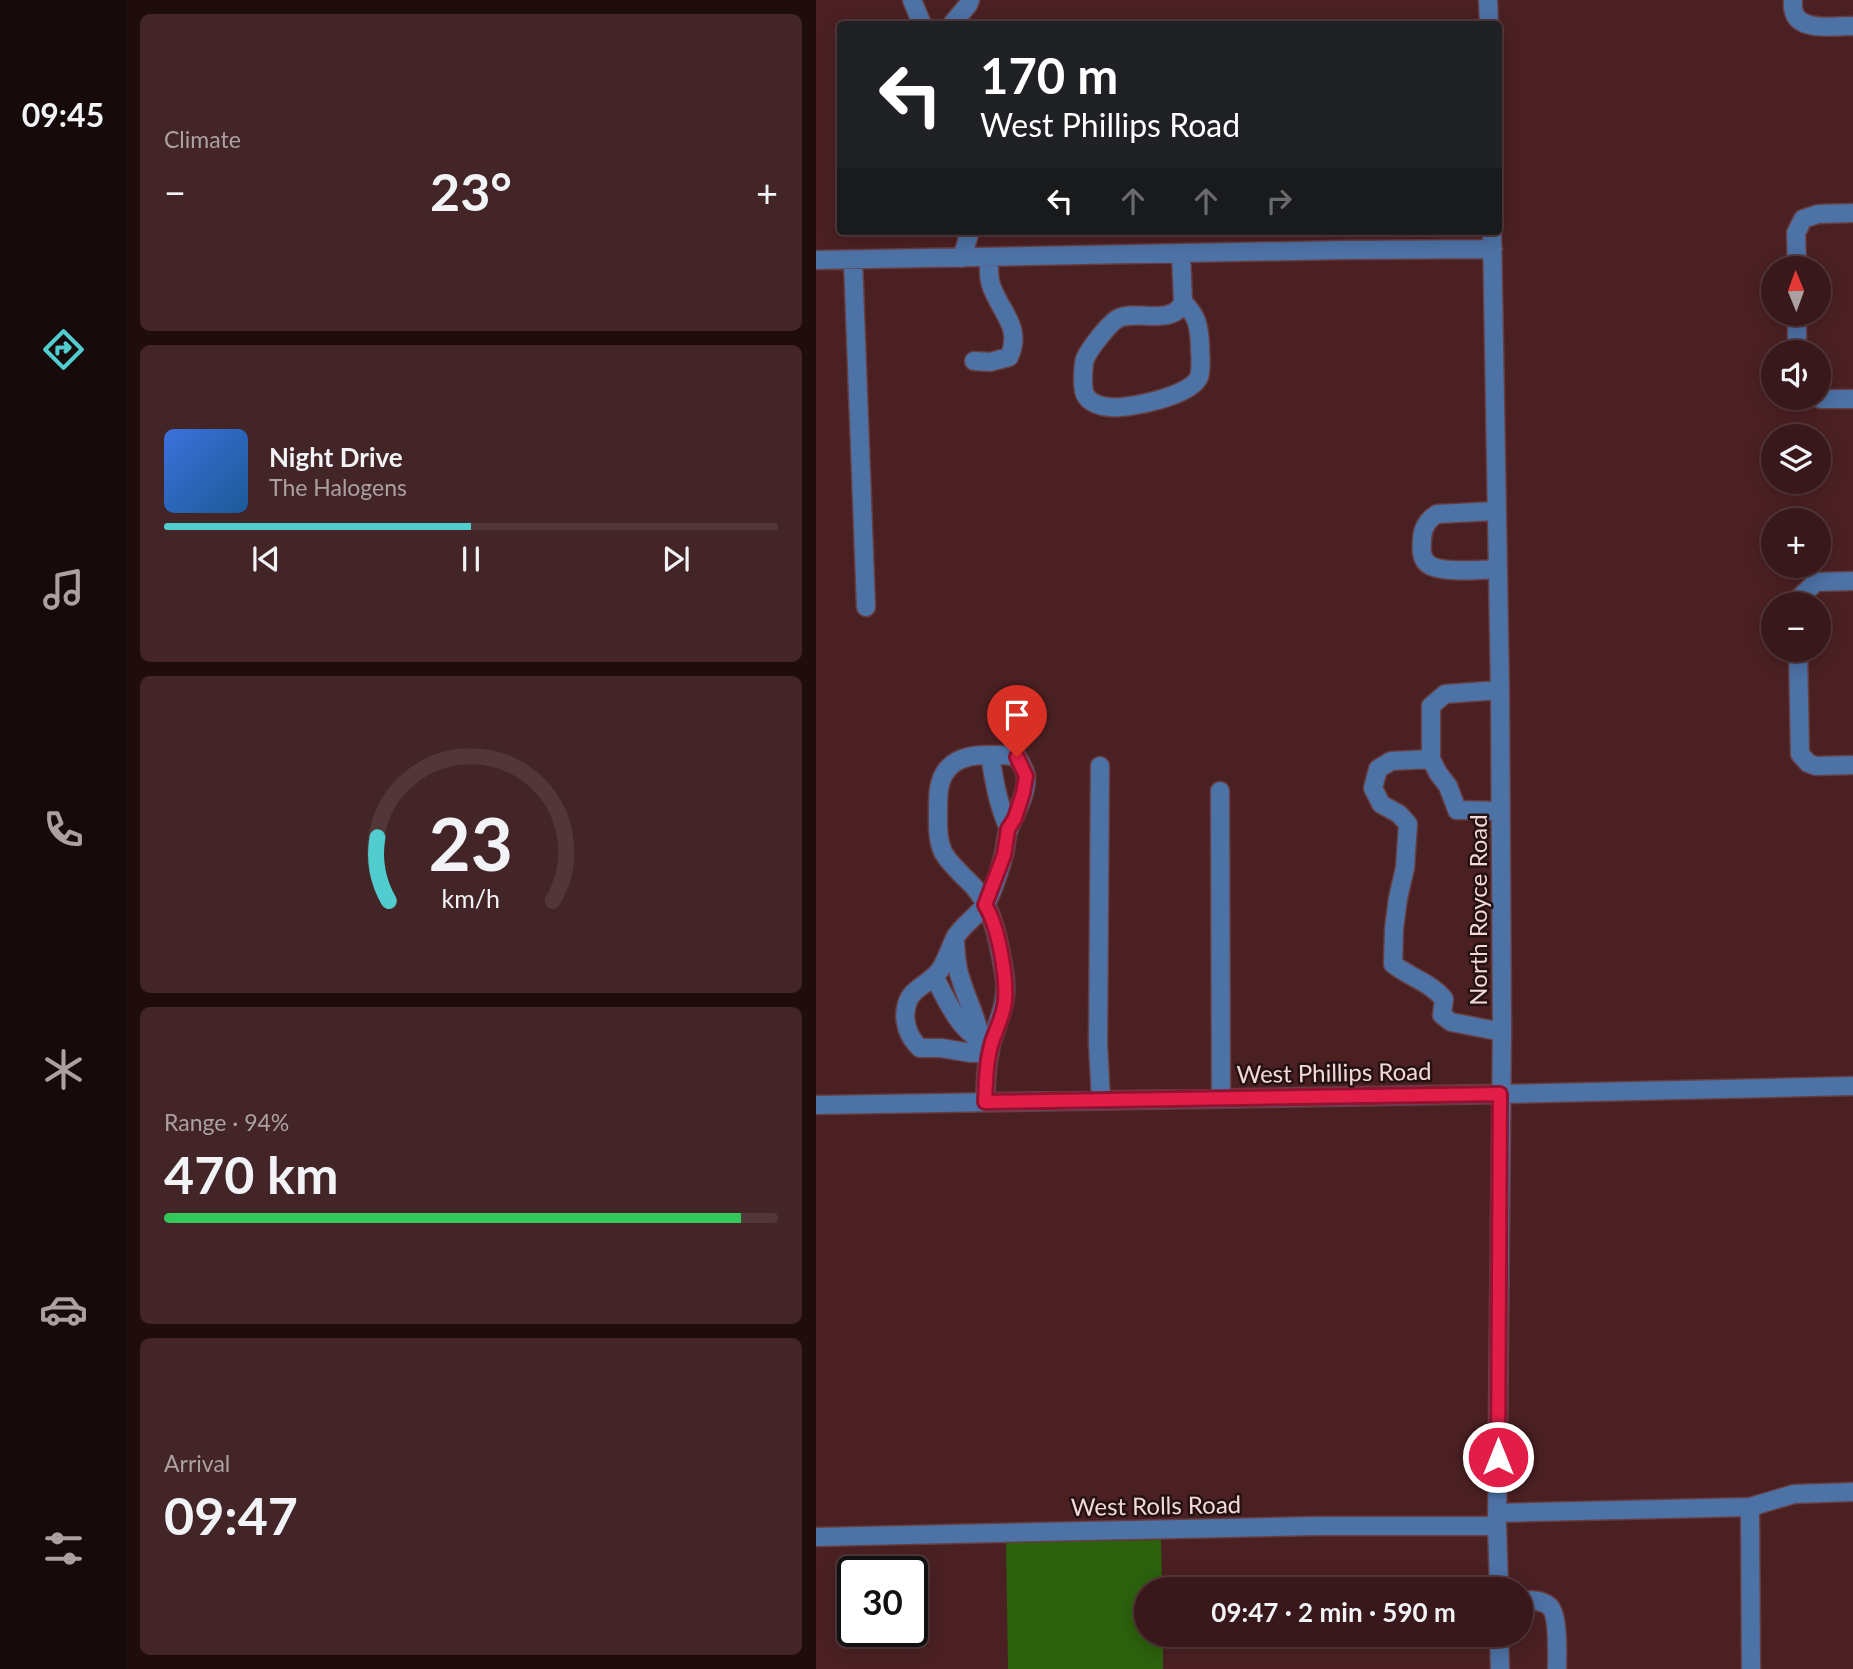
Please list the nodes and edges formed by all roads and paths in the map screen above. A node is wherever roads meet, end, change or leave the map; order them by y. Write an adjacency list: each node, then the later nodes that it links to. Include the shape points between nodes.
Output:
1 (912, 0): 5 (street)
2 (970, 0): 6 (street)
3 (1488, 0): 7 (street)
4 (1793, 0): 8 (street, via 1799,22)
5 (921, 21)
6 (955, 21)
7 (1489, 21)
8 (1854, 26)
9 (1854, 213): 13 (street, via 1803,219 1796,233)
10 (969, 235): 15 (street)
11 (1493, 240): 12 (street); 22 (street, North Royce Road)
12 (1181, 253): 14 (street); 18 (street)
13 (1797, 256)
14 (989, 257): 15 (street); 19 (street, via 989,281 1015,344 1009,357)
15 (962, 258): 17 (street)
16 (816, 260): 17 (street)
17 (853, 260): 26 (street)
18 (1183, 302): 18 (street, via 1173,314 1122,317 1113,322 1086,358 1086,397 1110,407 1148,402 1190,387 1198,379 1200,366 1199,325)
19 (974, 361)
20 (1854, 398): 21 (street)
21 (1831, 399)
22 (1496, 511): 23 (street, North Royce Road); 23 (street, via 1437,514 1423,530 1422,552 1430,566)
23 (1498, 569): 28 (street, North Royce Road)
24 (1854, 581): 25 (street, via 1816,582)
25 (1806, 592)
26 (866, 607)
27 (1798, 662): 31 (street, via 1800,754 1816,766)
28 (1500, 690): 30 (street, via 1445,694 1431,706); 34 (street, North Royce Road)
29 (990, 755): 35 (street); 35 (street, via 1017,757 1026,776); 36 (street, via 954,762 944,774 938,799 943,853)
30 (1431, 759): 34 (street, via 1457,810); 39 (street, via 1391,761 1378,769 1373,788 1381,804 1408,824 1393,964 1436,989 1444,999 1442,1015 1451,1022)
31 (1854, 765)
32 (1100, 766): 44 (street)
33 (1220, 791): 43 (street)
34 (1500, 811): 39 (street, North Royce Road)
35 (1008, 829): 36 (street, via 1004,855)
36 (985, 905): 37 (street); 40 (street, via 992,915 1005,975 1005,1003)
37 (955, 938): 38 (street); 40 (street, via 960,978)
38 (934, 976): 40 (street, via 965,1027); 40 (street, via 907,1002 905,1016 914,1043 920,1048 971,1053)
39 (1502, 1032): 42 (street, North Royce Road)
40 (987, 1045): 45 (street)
41 (1854, 1086): 42 (street, West Phillips Road)
42 (1500, 1094): 43 (street, West Phillips Road); 49 (street, North Royce Road)
43 (1220, 1098): 44 (street, West Phillips Road)
44 (1101, 1100): 45 (street, West Phillips Road)
45 (985, 1102): 46 (street, West Phillips Road)
46 (817, 1104)
47 (1854, 1492): 48 (street, West Rolls Road, via 1794,1494)
48 (1750, 1507): 49 (street, West Rolls Road); 56 (street)
49 (1497, 1520): 50 (street, West Rolls Road); 51 (street, North Royce Road)
50 (816, 1537)
51 (1498, 1577)
52 (1533, 1601): 55 (street, via 1549,1606 1555,1614)
53 (1500, 1647): 54 (street)
54 (1500, 1669)
55 (1557, 1669)
56 (1751, 1669)

